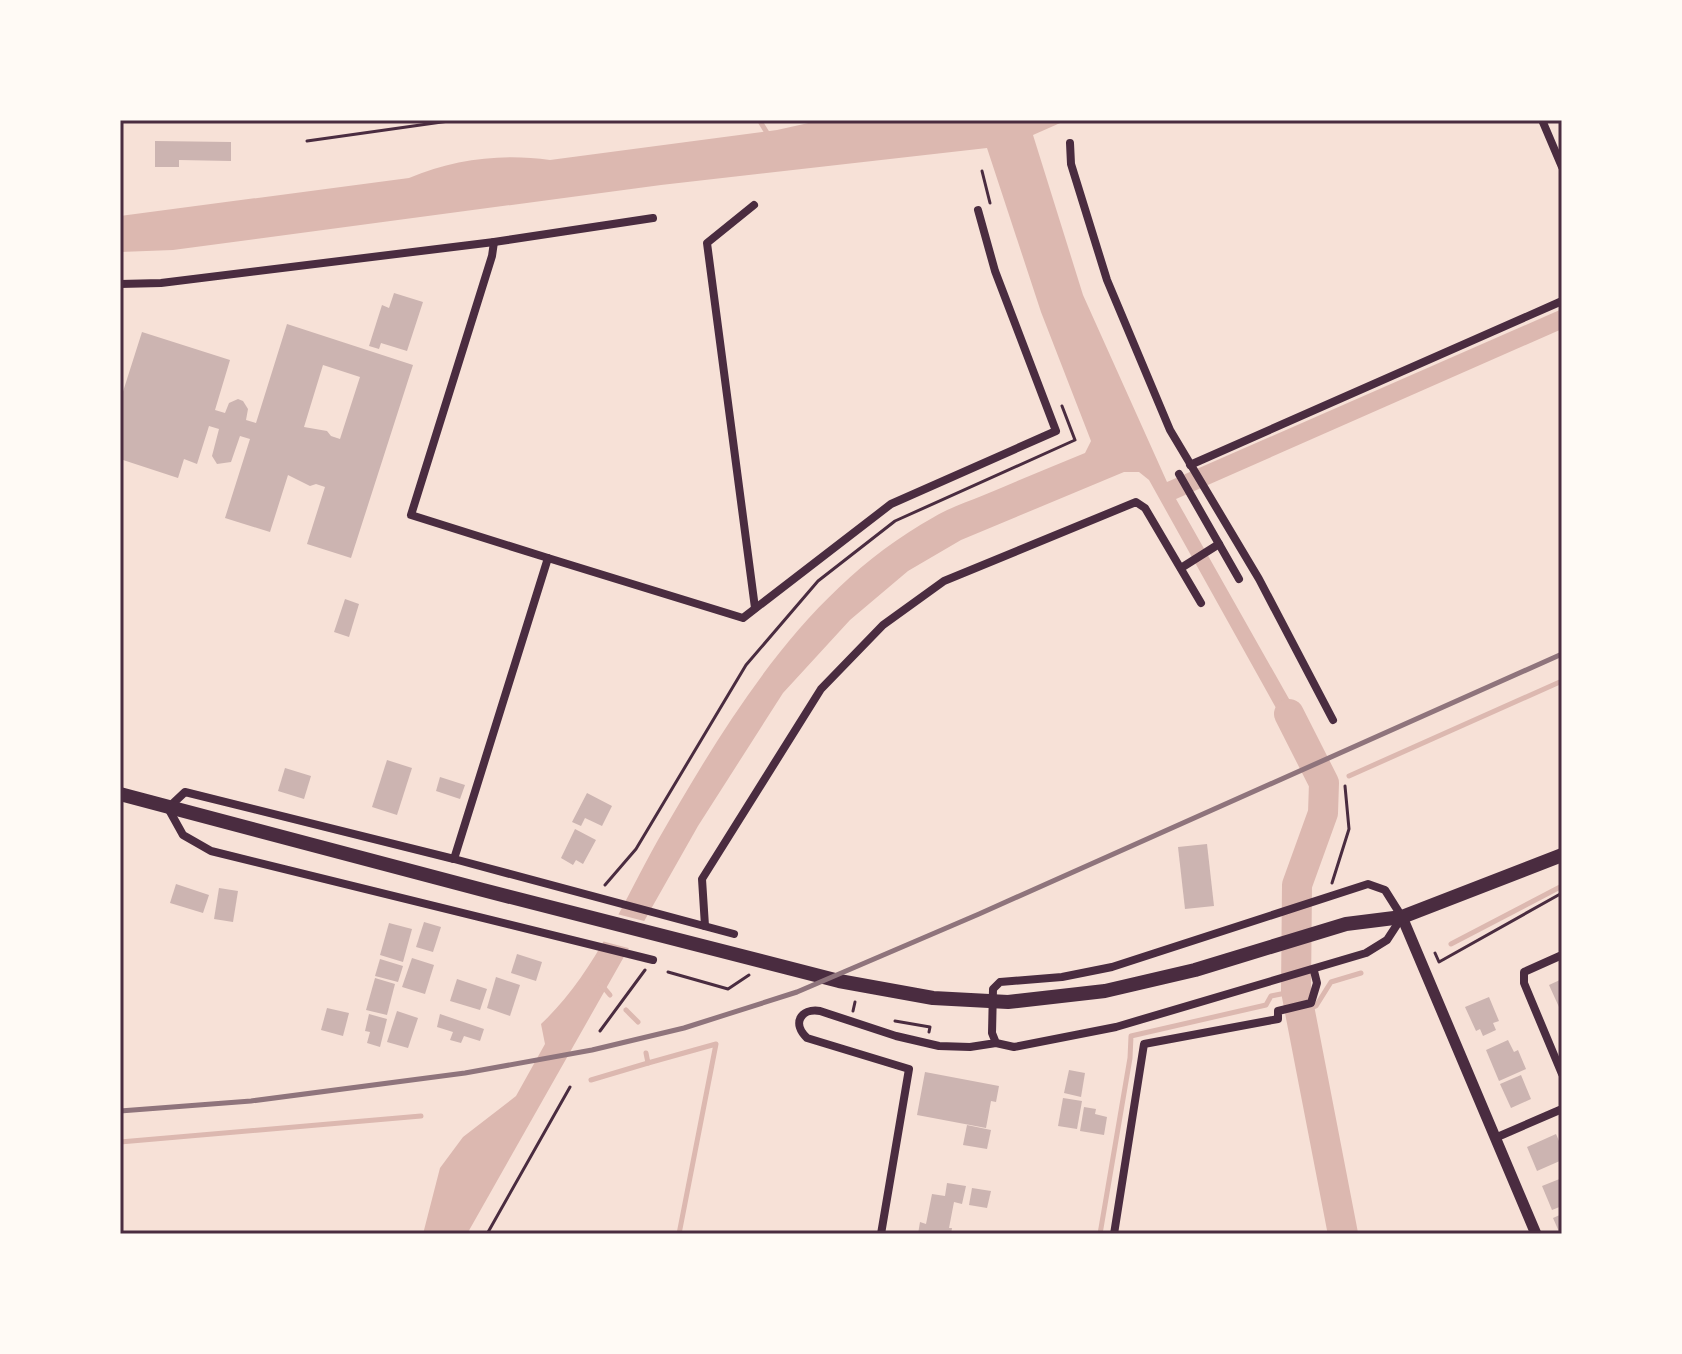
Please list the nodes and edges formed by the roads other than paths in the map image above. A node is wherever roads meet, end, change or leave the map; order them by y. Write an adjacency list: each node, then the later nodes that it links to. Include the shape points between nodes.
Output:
1 (1542, 120): 3 (street)
2 (1070, 143): 10 (street, via 1071,164 1107,280)
3 (1562, 167)
4 (754, 205): 17 (street, via 707,243)
5 (978, 210): 17 (street, via 995,271 1056,431 891,504)
6 (653, 218): 7 (street)
7 (494, 242): 8 (street); 13 (street, via 411,515)
8 (120, 284)
9 (1562, 301): 10 (street)
10 (1190, 465): 18 (street, via 1259,579)
11 (1179, 474): 12 (street)
12 (1219, 544): 14 (street); 15 (street)
13 (548, 558): 17 (street, via 729,615 743,618); 22 (street)
14 (1181, 568): 16 (street); 24 (street, via 1145,508 1136,502 944,581 883,625 821,689 702,879)
15 (1239, 579)
16 (1201, 603)
17 (755, 608)
18 (1333, 720)
19 (120, 794): 20 (highway)
20 (168, 808): 22 (street, via 185,792); 23 (highway, via 839,981 933,998 1008,1002 1105,991 1346,924); 27 (street, via 183,835 211,851)
21 (1562, 855): 23 (highway)
22 (454, 859): 24 (street)
23 (1402, 917): 28 (street, via 1387,940 1366,953); 29 (street, via 1385,890 1368,884 1112,967 1000,982 993,989); 32 (main road)
24 (705, 926): 25 (street)
25 (734, 934)
26 (1562, 955): 30 (street, via 1524,972)
27 (653, 960)
28 (1314, 971): 29 (street, via 1116,1027 1014,1047); 34 (street, via 1317,983 1311,1003 1278,1011 1278,1019 1144,1044)
29 (996, 1043): 33 (street, via 939,1046 820,1011 802,1014 799,1031 807,1038 909,1069)
30 (1562, 1074)
31 (1562, 1109): 32 (street)
32 (1495, 1138): 35 (main road)
33 (881, 1234)
34 (1114, 1234)
35 (1536, 1234)

